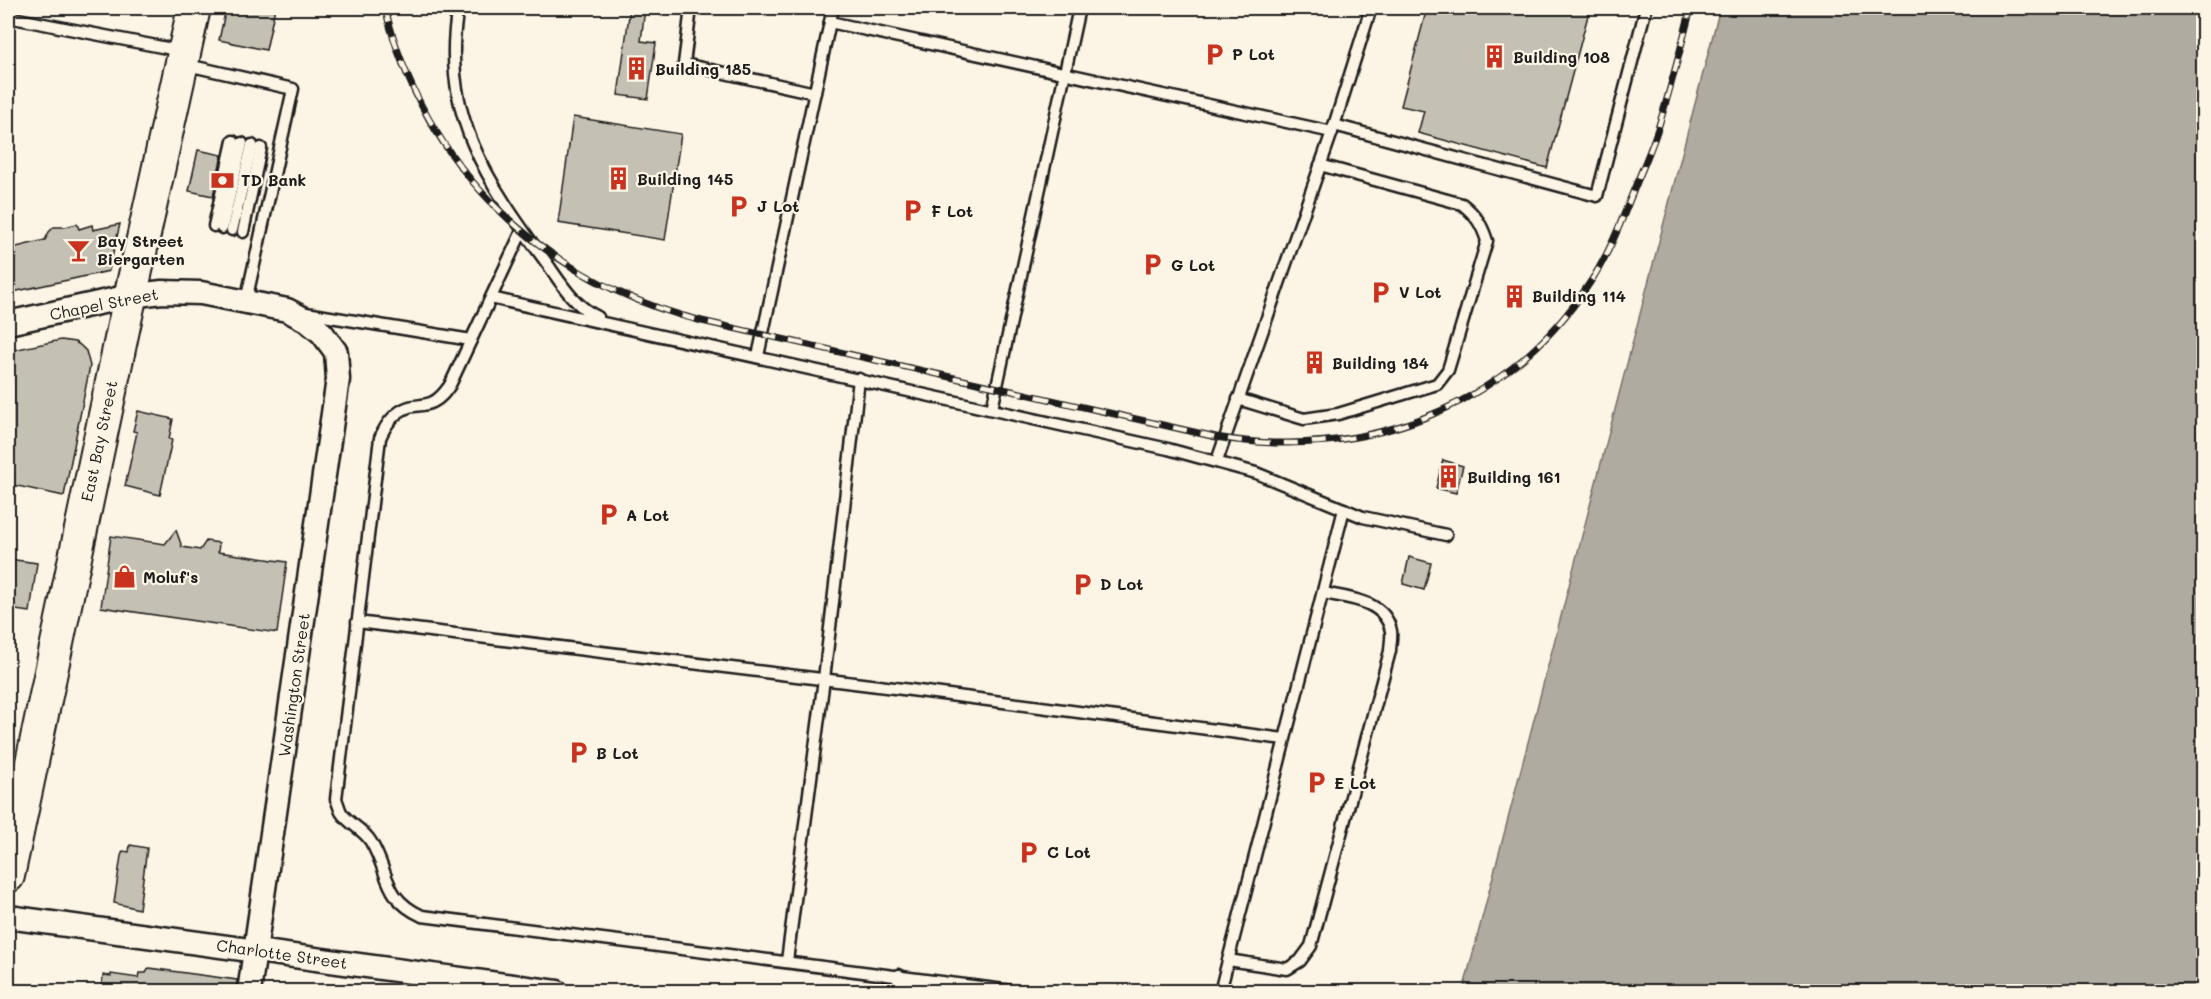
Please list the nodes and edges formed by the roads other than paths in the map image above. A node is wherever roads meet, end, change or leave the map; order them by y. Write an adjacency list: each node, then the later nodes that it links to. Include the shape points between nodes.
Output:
1 (195, 8): 10 (main road, East Bay Street)
2 (458, 8): 16 (lane, via 453,48 462,117 473,149)
3 (691, 8): 12 (lane, via 684,64)
4 (833, 8): 9 (lane)
5 (1079, 8): 11 (lane)
6 (1371, 8): 13 (lane)
7 (1646, 8): 13 (lane, via 1597,196)
8 (8, 17): 10 (lane)
9 (830, 22): 11 (lane); 12 (lane)
10 (184, 58): 17 (main road, East Bay Street); 19 (lane, via 293,89)
11 (1065, 73): 13 (lane); 28 (lane)
12 (815, 93): 24 (lane)
13 (1333, 129): 15 (lane)
14 (247, 144): 14 (lane, via 228,229)
15 (1320, 165): 27 (lane); 27 (lane, via 1462,204 1482,225 1487,241 1448,370 1437,384 1338,414 1304,419)
16 (522, 231): 18 (lane); 22 (lane, via 579,306)
17 (130, 296): 19 (street, Chapel Street, via 201,293); 21 (street, Chapel Street); 36 (main road, East Bay Street)
18 (491, 298): 22 (lane); 23 (lane)
19 (246, 301): 20 (street, Chapel Street)
20 (286, 310): 23 (lane); 25 (street, Chapel Street, via 330,342 336,352)
21 (8, 323)
22 (612, 324): 24 (lane)
23 (471, 340): 33 (lane, via 440,398 408,407 385,425 380,438)
24 (758, 356): 26 (lane)
25 (338, 379): 38 (street, Washington Street)
26 (859, 379): 28 (lane); 34 (lane)
27 (1238, 399): 29 (lane)
28 (992, 410): 29 (lane)
29 (1217, 461): 30 (lane, via 1256,472)
30 (1344, 508): 31 (lane, via 1363,517); 32 (lane)
31 (1446, 535)
32 (1323, 593): 35 (lane); 39 (lane, via 1376,607 1391,631 1390,651 1311,946 1300,961 1287,969)
33 (357, 622): 34 (lane); 40 (lane, via 336,799 342,814 372,842 391,890 406,909 422,916)
34 (824, 679): 35 (lane); 40 (lane)
35 (1284, 739): 39 (lane)
36 (8, 876)
37 (8, 917): 38 (street, Charlotte Street)
38 (255, 950): 42 (street, Washington Street); 43 (street, Charlotte Street)
39 (1228, 960): 46 (lane)
40 (787, 961): 41 (lane)
41 (899, 975): 44 (lane); 45 (lane)
42 (249, 992)
43 (557, 992)
44 (897, 992)
45 (1020, 992)
46 (1220, 992)

